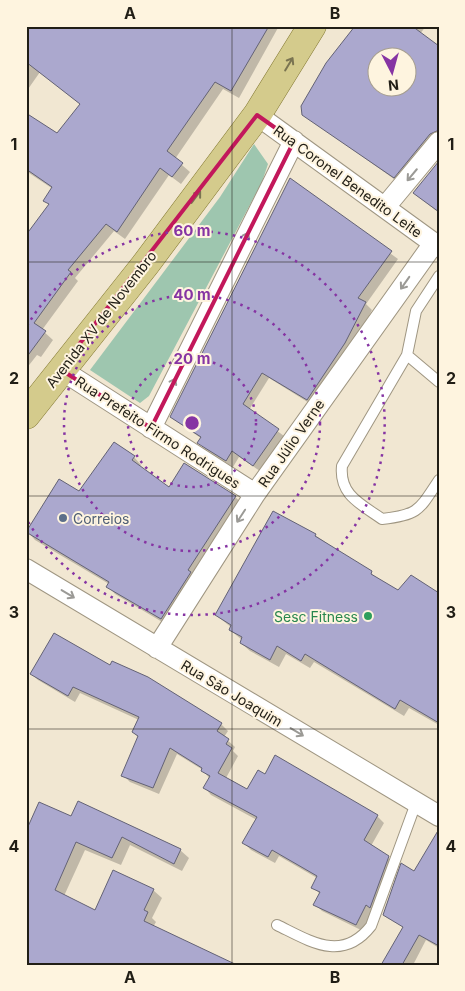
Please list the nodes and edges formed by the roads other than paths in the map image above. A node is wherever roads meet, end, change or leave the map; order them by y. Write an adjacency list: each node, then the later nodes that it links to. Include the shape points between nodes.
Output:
1 (312, 26): 2 (main road, Avenida XV de Novembro, one-way to 1)
2 (257, 115): 3 (street, Rua Coronel Benedito Leite); 9 (main road, Avenida XV de Novembro, one-way to 2, via 145,265)
3 (294, 142): 5 (street, Rua Coronel Benedito Leite); 12 (street, one-way to 3)
4 (439, 142): 5 (street, one-way to 5)
5 (384, 208): 6 (street, Rua Coronel Benedito Leite)
6 (436, 245): 14 (street, Rua Júlio Verne, one-way to 14)
7 (439, 276): 8 (lane, via 416,311)
8 (407, 355): 10 (lane); 13 (lane, via 342,466 341,480 346,492 382,519 405,517 420,509)
9 (60, 369): 11 (main road, Avenida XV de Novembro); 12 (street, Rua Prefeito Firmo Rodrigues)
10 (439, 382)
11 (26, 415)
12 (151, 428): 14 (street, Rua Prefeito Firmo Rodrigues)
13 (439, 480)
14 (255, 494): 16 (street, Rua Júlio Verne, one-way to 16)
15 (26, 569): 16 (street, Rua São Joaquim, one-way to 16)
16 (157, 648): 17 (street, Rua São Joaquim, one-way to 17)
17 (416, 803): 18 (street, Rua São Joaquim); 19 (lane, via 371,926 362,937 350,945 320,946)
18 (439, 816)
19 (277, 925)

